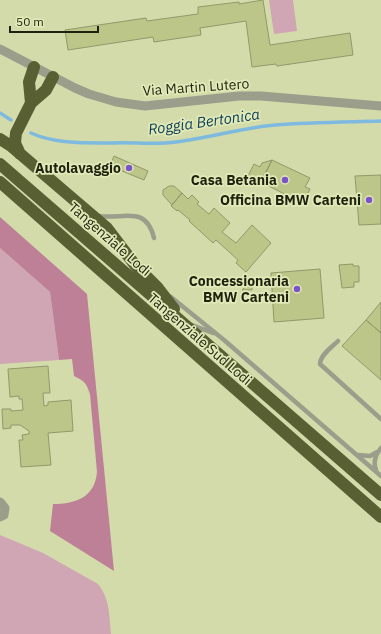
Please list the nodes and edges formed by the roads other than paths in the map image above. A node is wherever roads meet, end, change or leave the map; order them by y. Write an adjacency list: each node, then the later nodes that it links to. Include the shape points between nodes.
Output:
1 (0, 49): 2 (street, Via Martin Lutero)
2 (34, 67): 3 (street, Via Martin Lutero); 4 (highway, via 29,82)
3 (53, 77): 4 (highway, via 46,90); 5 (street, Via Martin Lutero, via 102,99 145,106 261,96)
4 (31, 104): 6 (highway)
5 (381, 106)
6 (16, 133): 7 (highway); 8 (highway, via 15,143)
7 (0, 138): 8 (highway)
8 (21, 154): 11 (highway)
9 (0, 164): 16 (highway, Tangenziale Lodi)
10 (0, 182): 26 (highway, Tangenziale Sud Lodi)
11 (89, 213): 12 (lane, via 103,217); 13 (highway)
12 (114, 216): 13 (lane, via 108,224); 14 (lane, via 134,215 140,218 150,225)
13 (110, 232): 15 (highway, via 135,265)
14 (154, 238)
15 (157, 286): 16 (highway); 17 (lane)
16 (180, 320): 17 (lane); 23 (highway, Tangenziale Lodi)
17 (218, 335): 21 (lane)
18 (338, 341): 19 (lane, via 323,356 320,364)
19 (381, 419)
20 (380, 450): 21 (lane, via 370,456); 22 (lane, via 374,464)
21 (356, 454): 22 (lane)
22 (380, 475)
23 (381, 495)
24 (0, 502): 25 (street, via 5,512)
25 (0, 517)
26 (381, 517)

